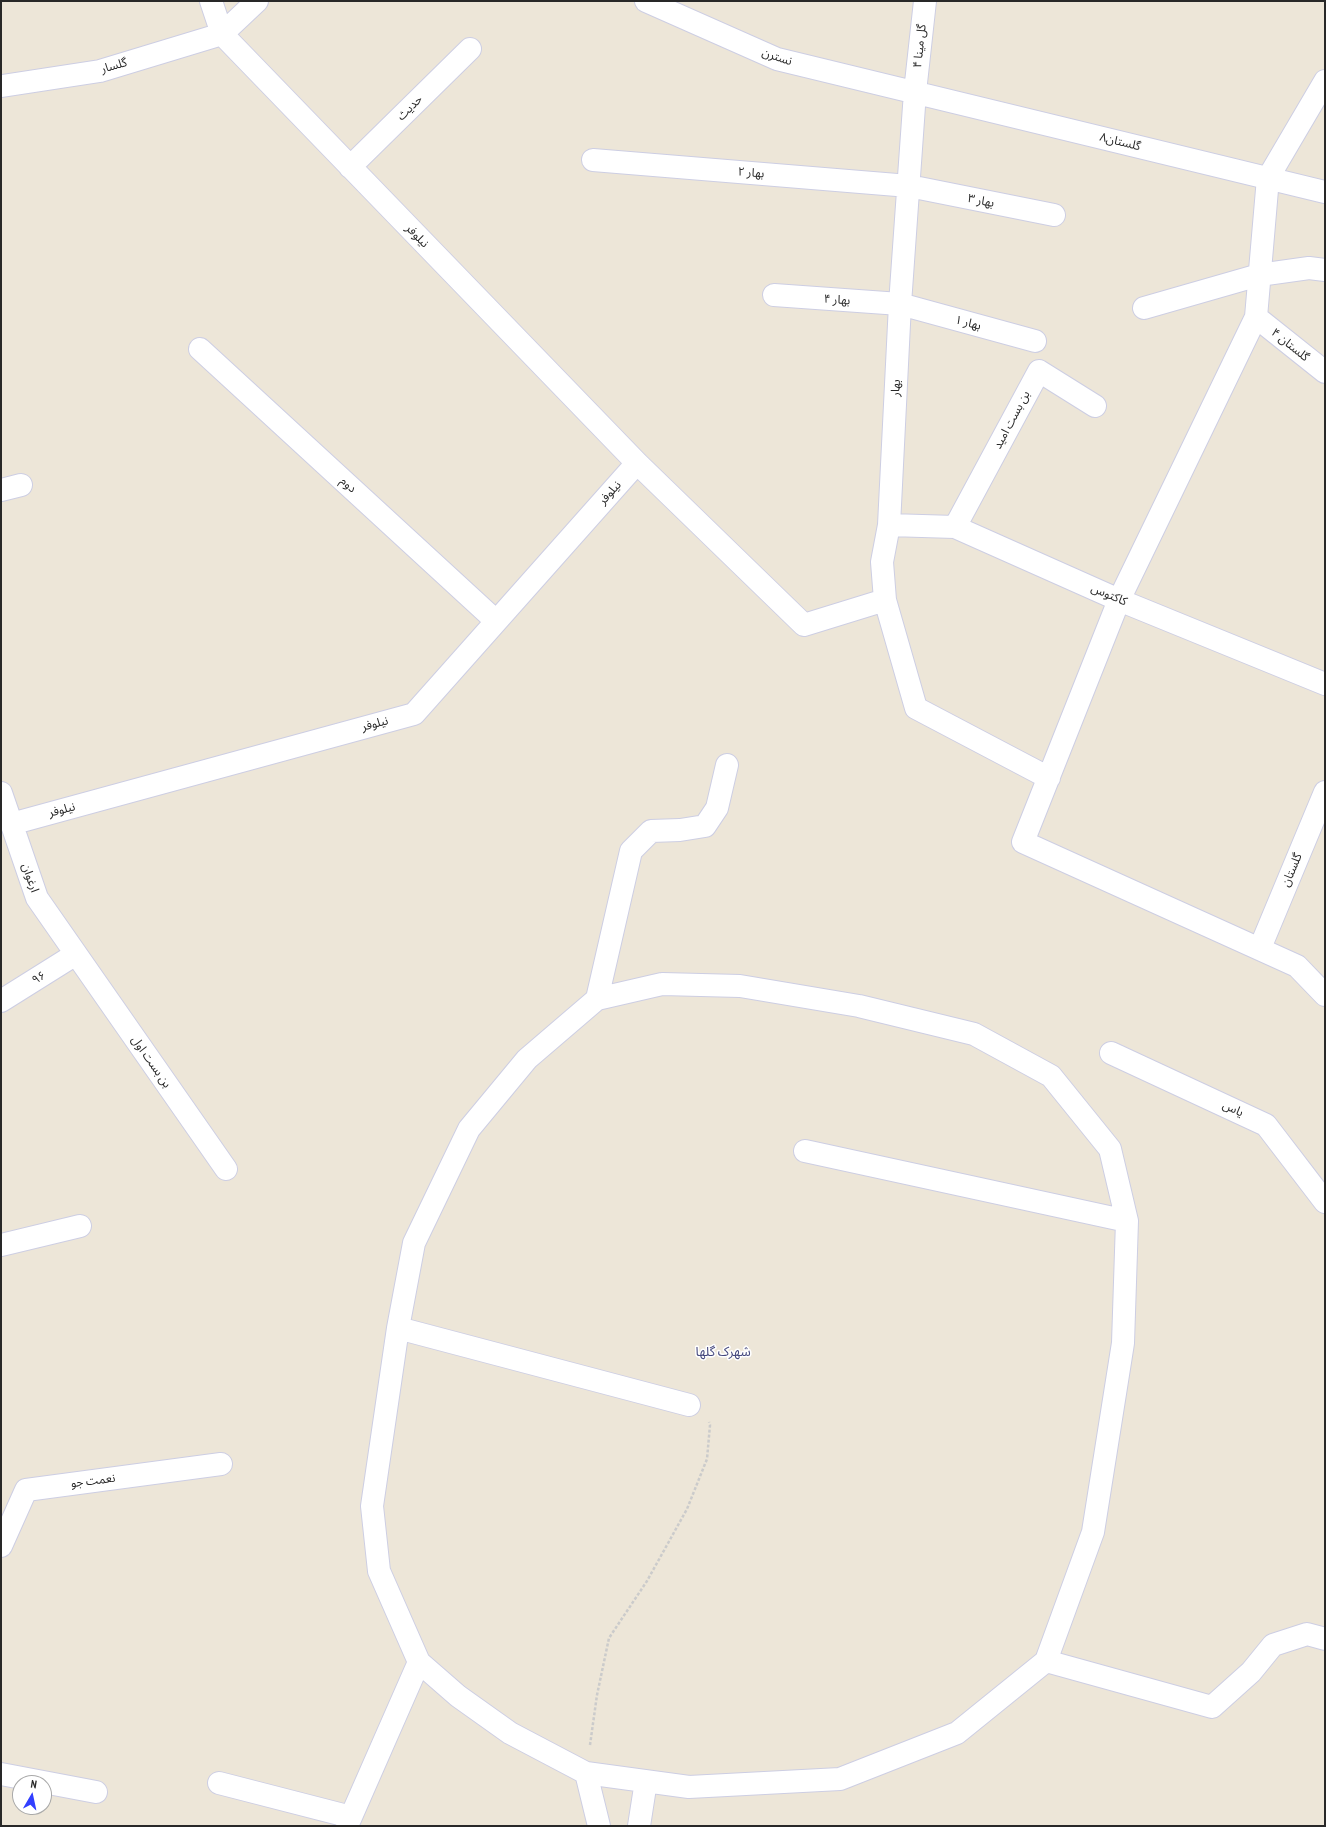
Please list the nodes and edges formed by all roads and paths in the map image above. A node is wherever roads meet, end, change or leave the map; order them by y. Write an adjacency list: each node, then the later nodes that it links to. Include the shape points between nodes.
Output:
1 (211, 1): 5 (street, نیلوفر)
2 (257, 1): 5 (street)
3 (646, 1): 9 (street, نسترن, via 777,59)
4 (925, 1): 9 (street, گل مینا ۴)
5 (222, 34): 8 (street, گلسار, via 100,71); 11 (street, نیلوفر)
6 (470, 49): 11 (street, حدیث)
7 (1325, 81): 12 (street)
8 (2, 86)
9 (915, 92): 12 (street, گلستان۸); 13 (street, بهار)
10 (593, 160): 13 (street, بهار ۲)
11 (350, 167): 26 (street, نیلوفر)
12 (1268, 178): 14 (street, گلستان۸); 17 (street)
13 (908, 186): 15 (street, بهار ۳); 19 (street, بهار)
14 (1325, 192)
15 (1054, 215)
16 (1325, 270): 17 (street, via 1309,268)
17 (1259, 275): 20 (street); 21 (street)
18 (774, 295): 19 (street, بهار ۴)
19 (900, 304): 22 (street, بهار ۱); 27 (street, بهار)
20 (1144, 308)
21 (1256, 317): 24 (street, گلستان ۴); 30 (street)
22 (1035, 341)
23 (200, 349): 31 (street, دوم)
24 (1325, 372)
25 (1094, 406): 28 (street, بن بست امید, via 1039,371)
26 (637, 463): 29 (street, نیلوفر, via 804,625); 31 (street, نیلوفر)
27 (889, 525): 28 (street, کاکتوس); 29 (street, بهار, via 882,562)
28 (955, 527): 30 (street, کاکتوس)
29 (885, 600): 34 (street, بهار, via 916,708)
30 (1119, 600): 32 (street, کاکتوس); 34 (street)
31 (496, 621): 37 (street, نیلوفر, via 414,714)
32 (1325, 684)
33 (727, 765): 41 (street, via 717,808 705,826 651,831 631,851)
34 (1049, 778): 38 (street, via 1024,842)
35 (1325, 792): 38 (street, گلستان)
36 (1, 793): 37 (street, ارغوان)
37 (12, 824): 39 (street, ارغوان, via 37,898)
38 (1260, 948): 40 (street, via 1297,966)
39 (76, 954): 42 (street, ۹۶); 45 (street, بن بست اول)
40 (1325, 995)
41 (597, 999): 47 (street, via 662,984 740,986 859,1006 974,1034 1051,1076 1056,1082 1110,1149); 50 (street, via 527,1059 469,1128 414,1243)
42 (1, 1001)
43 (1111, 1053): 46 (street, یاس, via 1266,1125)
44 (805, 1151): 47 (street)
45 (226, 1169)
46 (1325, 1202)
47 (1127, 1221): 56 (street, via 1123,1343 1093,1532)
48 (80, 1226): 49 (street)
49 (1, 1245)
50 (398, 1328): 51 (street); 55 (street, via 372,1506 379,1571)
51 (689, 1405): 57 (path, via 705,1416 710,1425 707,1459 687,1510 647,1581 609,1638 597,1695)
52 (221, 1464): 53 (street, نعمت جو, via 26,1490)
53 (1, 1546)
54 (1325, 1639): 56 (street, via 1307,1634 1273,1645 1251,1672 1212,1707)
55 (419, 1662): 57 (street, via 458,1696 510,1733); 62 (street)
56 (1046, 1662): 59 (street, via 957,1733 840,1779 689,1787)
57 (586, 1773): 59 (street); 63 (street)
58 (1, 1774): 61 (street)
59 (646, 1781): 64 (street)
60 (219, 1783): 62 (street)
61 (96, 1792)
62 (349, 1822)
63 (598, 1826)
64 (639, 1826)

